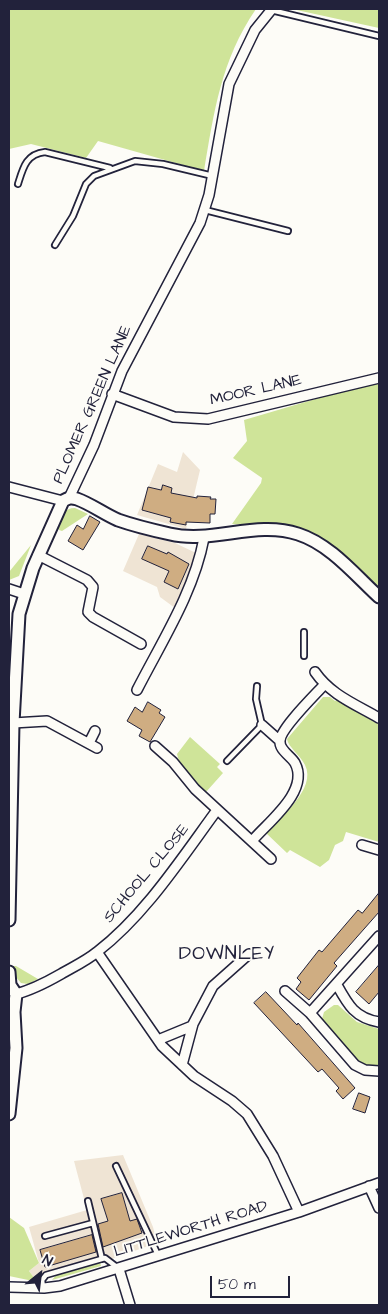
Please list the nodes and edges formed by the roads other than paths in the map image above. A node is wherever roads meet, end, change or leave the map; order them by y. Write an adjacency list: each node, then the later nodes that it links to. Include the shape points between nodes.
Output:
1 (271, 9): 2 (lane); 4 (street, PLOMER GREEN LANE, via 255,30 229,84)
2 (379, 36)
3 (111, 168): 4 (lane, via 135,161); 5 (lane, via 39,153 24,164); 8 (lane, via 86,184)
4 (213, 176): 6 (street, PLOMER GREEN LANE)
5 (18, 184)
6 (205, 210): 7 (lane); 10 (street, PLOMER GREEN LANE)
7 (288, 231)
8 (55, 245)
9 (379, 378): 10 (street, MOOR LANE, via 208,418 174,417)
10 (112, 394): 12 (street, PLOMER GREEN LANE, via 94,445)
11 (9, 487): 12 (street)
12 (66, 499): 13 (street, via 77,499 139,527 180,537); 14 (street, PLOMER GREEN LANE)
13 (204, 538): 17 (street, via 233,532 275,530 300,534 336,558); 24 (street, via 186,593)
14 (38, 555): 16 (street, PLOMER GREEN LANE); 19 (street, via 87,580 93,587 88,612)
15 (9, 589): 16 (street)
16 (24, 594): 26 (street, PLOMER GREEN LANE, via 16,641)
17 (379, 597)
18 (304, 632): 20 (lane)
19 (141, 644)
20 (304, 656)
21 (314, 671): 22 (street)
22 (324, 685): 25 (street); 29 (street)
23 (257, 686): 27 (lane, via 256,699)
24 (137, 690)
25 (379, 718)
26 (13, 723): 30 (street, via 46,721); 39 (street, PLOMER GREEN LANE)
27 (262, 725): 29 (street); 33 (lane)
28 (95, 731): 30 (street)
29 (280, 741): 35 (street, via 298,771 296,788)
30 (89, 743): 32 (street)
31 (155, 746): 34 (street)
32 (98, 748)
33 (227, 761)
34 (217, 810): 35 (street); 41 (street, SCHOOL CLOSE, via 137,913)
35 (252, 841): 38 (street)
36 (362, 846): 37 (street)
37 (379, 850)
38 (271, 859)
39 (9, 920)
40 (379, 936): 44 (street)
41 (97, 952): 46 (street, SCHOOL CLOSE, via 26,992); 50 (street)
42 (249, 954): 49 (street, via 213,986)
43 (9, 972): 46 (street)
44 (337, 985): 47 (street); 48 (street, via 356,1014)
45 (285, 991): 47 (street)
46 (12, 993): 53 (street, via 16,1061)
47 (310, 1012): 52 (street, via 355,1065)
48 (379, 1022)
49 (192, 1026): 50 (street); 51 (street)
50 (158, 1040): 51 (street)
51 (182, 1065): 59 (street, via 247,1114 273,1156)
52 (379, 1071)
53 (9, 1114)
54 (116, 1166): 62 (lane)
55 (379, 1183): 56 (street, LITTLEWORTH ROAD)
56 (369, 1186): 58 (street); 59 (street, LITTLEWORTH ROAD)
57 (88, 1201): 60 (lane)
58 (379, 1208)
59 (299, 1212): 62 (street, LITTLEWORTH ROAD)
60 (93, 1223): 61 (lane); 63 (lane)
61 (45, 1236)
62 (159, 1256): 64 (street, LITTLEWORTH ROAD)
63 (102, 1259): 64 (lane, via 112,1261); 66 (lane, via 46,1275 42,1280)
64 (119, 1269): 66 (street, LITTLEWORTH ROAD); 67 (street)
65 (9, 1287): 66 (street, LITTLEWORTH ROAD)
66 (44, 1288)
67 (130, 1305)

